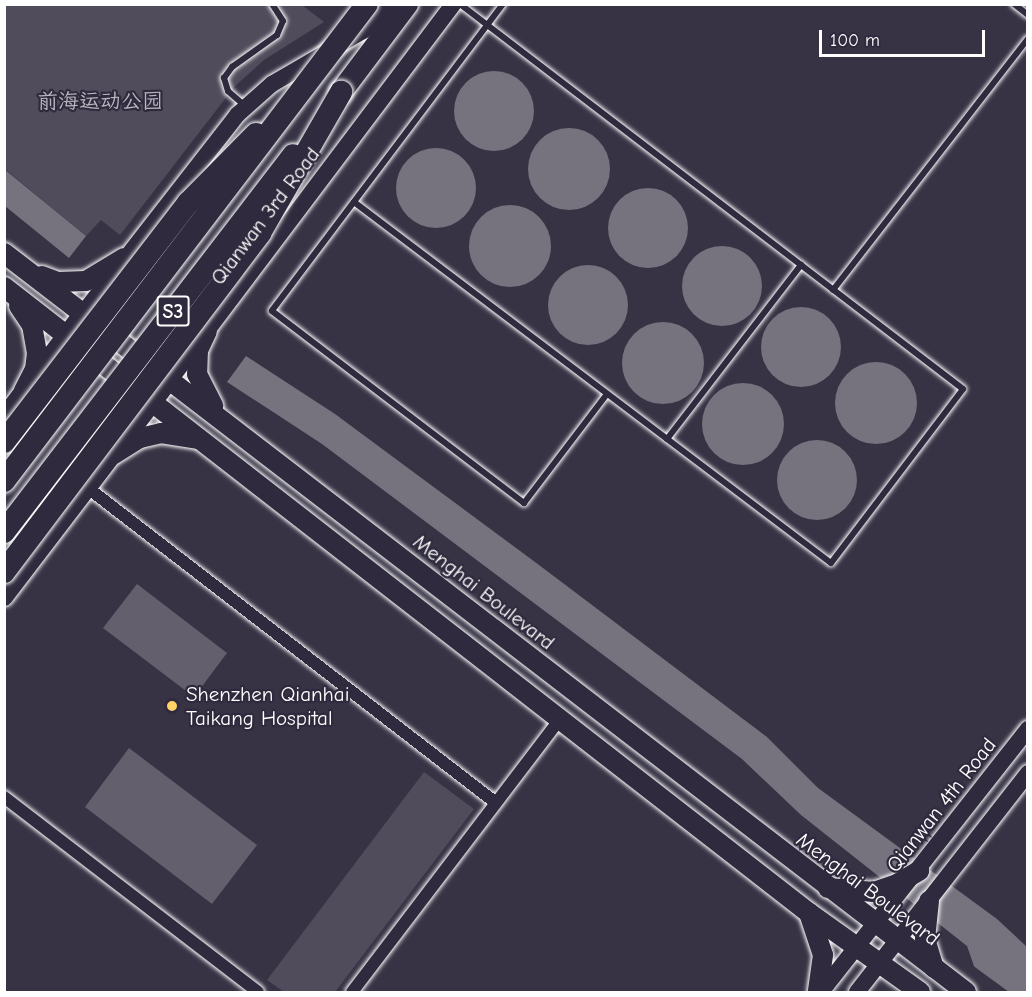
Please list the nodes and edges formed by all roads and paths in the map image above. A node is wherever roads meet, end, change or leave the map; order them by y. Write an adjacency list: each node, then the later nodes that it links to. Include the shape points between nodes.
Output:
1 (272, 4): 14 (lane, via 283,21 277,35 232,67 224,78 228,91)
2 (367, 4): 12 (highway, S3, bridge)
3 (393, 4): 14 (street, via 376,22 288,74)
4 (407, 4): 13 (highway, S3)
5 (453, 4): 23 (street, Qianwan 3rd Road)
6 (459, 4): 10 (lane)
7 (503, 4): 10 (lane)
8 (1014, 4): 9 (lane)
9 (1028, 15)
10 (487, 26): 15 (lane); 18 (lane)
11 (1028, 39): 21 (lane)
12 (310, 80): 33 (highway, bridge, via 188,203); 35 (highway, S3, bridge)
13 (341, 92): 37 (highway, S3, bridge); 38 (highway, bridge, via 260,233)
14 (246, 106): 17 (street, via 208,148)
15 (354, 202): 27 (lane); 27 (lane, via 272,311 524,503)
16 (4, 253): 19 (main road, Menghai Boulevard)
17 (124, 258): 19 (main road, via 100,276 71,284); 22 (street)
18 (801, 265): 21 (lane); 31 (lane)
19 (27, 270): 22 (main road, Menghai Boulevard)
20 (4, 289): 24 (main road); 26 (main road, via 22,309 36,338 35,369)
21 (834, 290): 31 (lane, via 963,389 831,563)
22 (83, 313): 24 (main road); 25 (main road, Menghai Boulevard)
23 (207, 331): 25 (street, Qianwan 3rd Road); 30 (main road, via 198,350 197,374 206,397)
24 (66, 334): 26 (main road); 28 (main road)
25 (170, 380): 28 (main road, Qianwan 3rd Road); 30 (main road, Menghai Boulevard)
26 (24, 391): 29 (main road)
27 (607, 394): 31 (lane)
28 (154, 402): 32 (main road); 34 (main road, Qianwan 3rd Road)
29 (4, 417)
30 (225, 422): 46 (main road, Menghai Boulevard)
31 (667, 439)
32 (205, 441): 34 (main road, via 161,433 140,438); 40 (main road)
33 (4, 442)
34 (114, 454): 36 (main road, Qianwan 3rd Road)
35 (4, 481)
36 (88, 488): 39 (main road, Qianwan 3rd Road); 44 (street)
37 (4, 532)
38 (4, 572)
39 (4, 597)
40 (561, 719): 44 (street); 48 (main road)
41 (1028, 729): 45 (street, Qianwan 4th Road)
42 (1028, 773): 47 (street)
43 (4, 797): 55 (street)
44 (496, 803): 56 (street)
45 (919, 871): 46 (main road, via 874,892); 49 (street, Qianwan 4th Road)
46 (825, 887): 49 (main road, Menghai Boulevard)
47 (929, 901): 50 (street); 53 (main road, via 925,939)
48 (809, 913): 51 (main road); 57 (main road, via 823,955)
49 (876, 926): 50 (main road, Menghai Boulevard); 51 (street, Qianwan 4th Road)
50 (898, 942): 52 (street); 53 (main road, Menghai Boulevard)
51 (859, 948): 52 (main road); 57 (street, Qianwan 4th Road)
52 (880, 964): 54 (main road); 58 (street)
53 (934, 968): 60 (main road, Menghai Boulevard)
54 (919, 992): 59 (main road)
55 (258, 993)
56 (352, 993)
57 (819, 993)
58 (857, 993)
59 (897, 993)
60 (966, 993)

